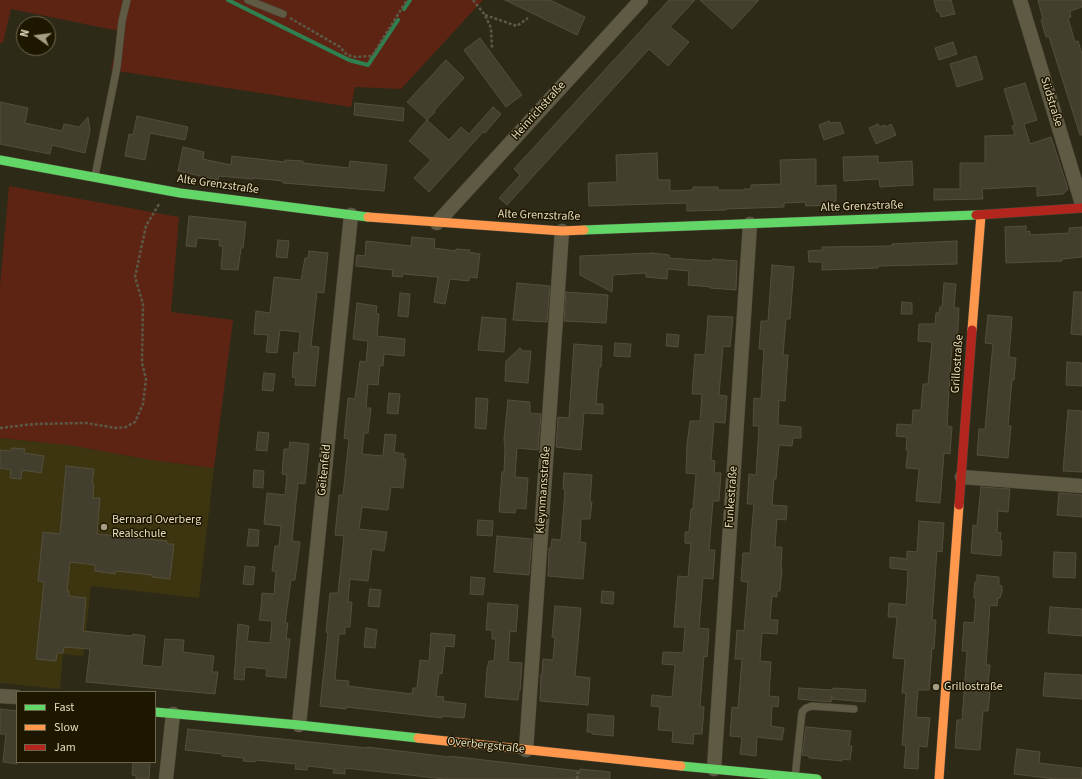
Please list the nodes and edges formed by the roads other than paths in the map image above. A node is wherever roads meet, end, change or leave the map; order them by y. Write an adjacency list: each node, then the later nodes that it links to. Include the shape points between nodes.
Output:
1 (127, 0): 7 (lane, via 117,67)
2 (248, 0): 5 (lane)
3 (641, 0): 12 (street, Heinrichstraße)
4 (1020, 0): 8 (street, Südstraße)
5 (283, 14)
6 (0, 160): 7 (street, Alte Grenzstraße)
7 (94, 178): 10 (street, Alte Grenzstraße, via 169,191)
8 (1082, 204)
9 (1082, 208): 11 (street, Alte Grenzstraße)
10 (351, 215): 12 (street, Alte Grenzstraße); 22 (street, Geitenfeld)
11 (981, 215): 13 (street, Alte Grenzstraße); 15 (street, Grillostraße)
12 (437, 223): 14 (street, Alte Grenzstraße)
13 (750, 224): 14 (street, Alte Grenzstraße); 24 (street, Funkestraße)
14 (562, 231): 23 (street, Kleynmansstraße)
15 (962, 476): 16 (street); 28 (street, Grillostraße)
16 (1082, 486)
17 (0, 696): 18 (street)
18 (16, 697)
19 (854, 709): 25 (lane, via 812,706 802,712)
20 (156, 712): 21 (street, Overbergstraße)
21 (173, 714): 22 (street, Overbergstraße); 26 (street)
22 (299, 725): 23 (street, Overbergstraße)
23 (526, 750): 24 (street, Overbergstraße)
24 (714, 769): 25 (street, Overbergstraße)
25 (795, 777): 27 (street, Overbergstraße)
26 (166, 779)
27 (817, 779)
28 (939, 779)

